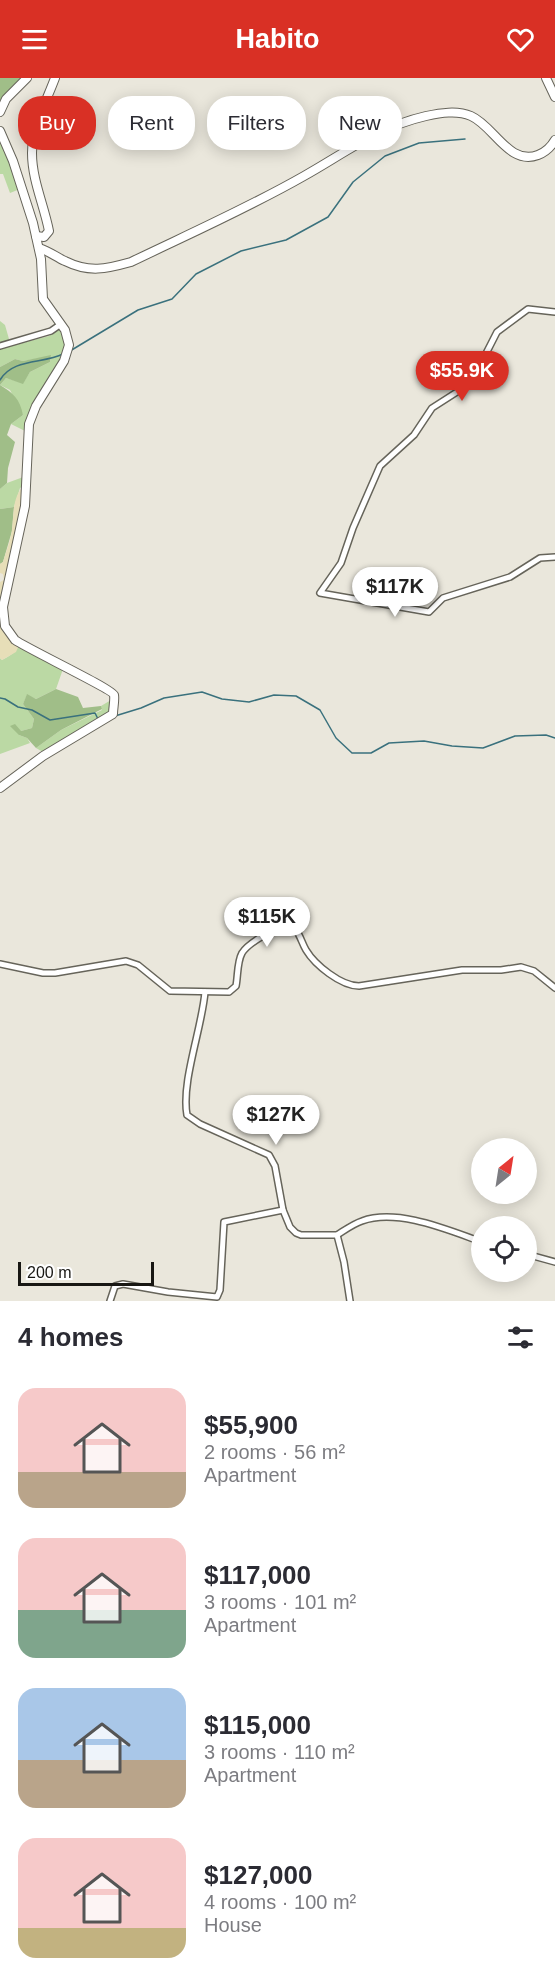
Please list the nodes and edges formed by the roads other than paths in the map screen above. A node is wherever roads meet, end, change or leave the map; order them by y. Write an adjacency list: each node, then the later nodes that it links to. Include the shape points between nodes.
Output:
1 (27, 78): 5 (street, via 6,99)
2 (55, 78): 8 (street, via 33,140 34,175 49,231 44,237)
3 (546, 78): 4 (street)
4 (555, 97)
5 (0, 112)
6 (0, 131): 8 (street, via 16,168)
7 (555, 140): 9 (street, via 547,150 521,157 471,116 451,112 429,115 372,134 305,176 131,262 93,270)
8 (36, 236): 9 (street)
9 (39, 248): 11 (street, via 43,299)
10 (555, 312): 13 (street, via 528,309 503,326 471,383 432,408 414,435 380,466 341,563 320,593 429,612 443,598 510,577 540,558)
11 (61, 324): 12 (street, via 51,331); 14 (street, via 68,337 67,355 29,424 25,506 3,618 15,640 111,691 113,714 43,756)
12 (0, 346)
13 (555, 557)
14 (0, 788)
15 (0, 964): 17 (street, via 55,973 126,961 138,965 167,989)
16 (555, 988): 17 (street, via 534,971 521,967 462,969 349,985 312,958 296,929 287,925 244,950 234,989)
17 (205, 992): 18 (street, via 191,1066 187,1115 269,1155 275,1166)
18 (283, 1210): 19 (street, via 290,1227 301,1235); 23 (street, via 224,1221 217,1297 123,1284 115,1286)
19 (337, 1235): 20 (street, via 362,1220 394,1217); 24 (street)
20 (471, 1238)
21 (537, 1257): 22 (street)
22 (555, 1262)
23 (110, 1301)
24 (350, 1301)

